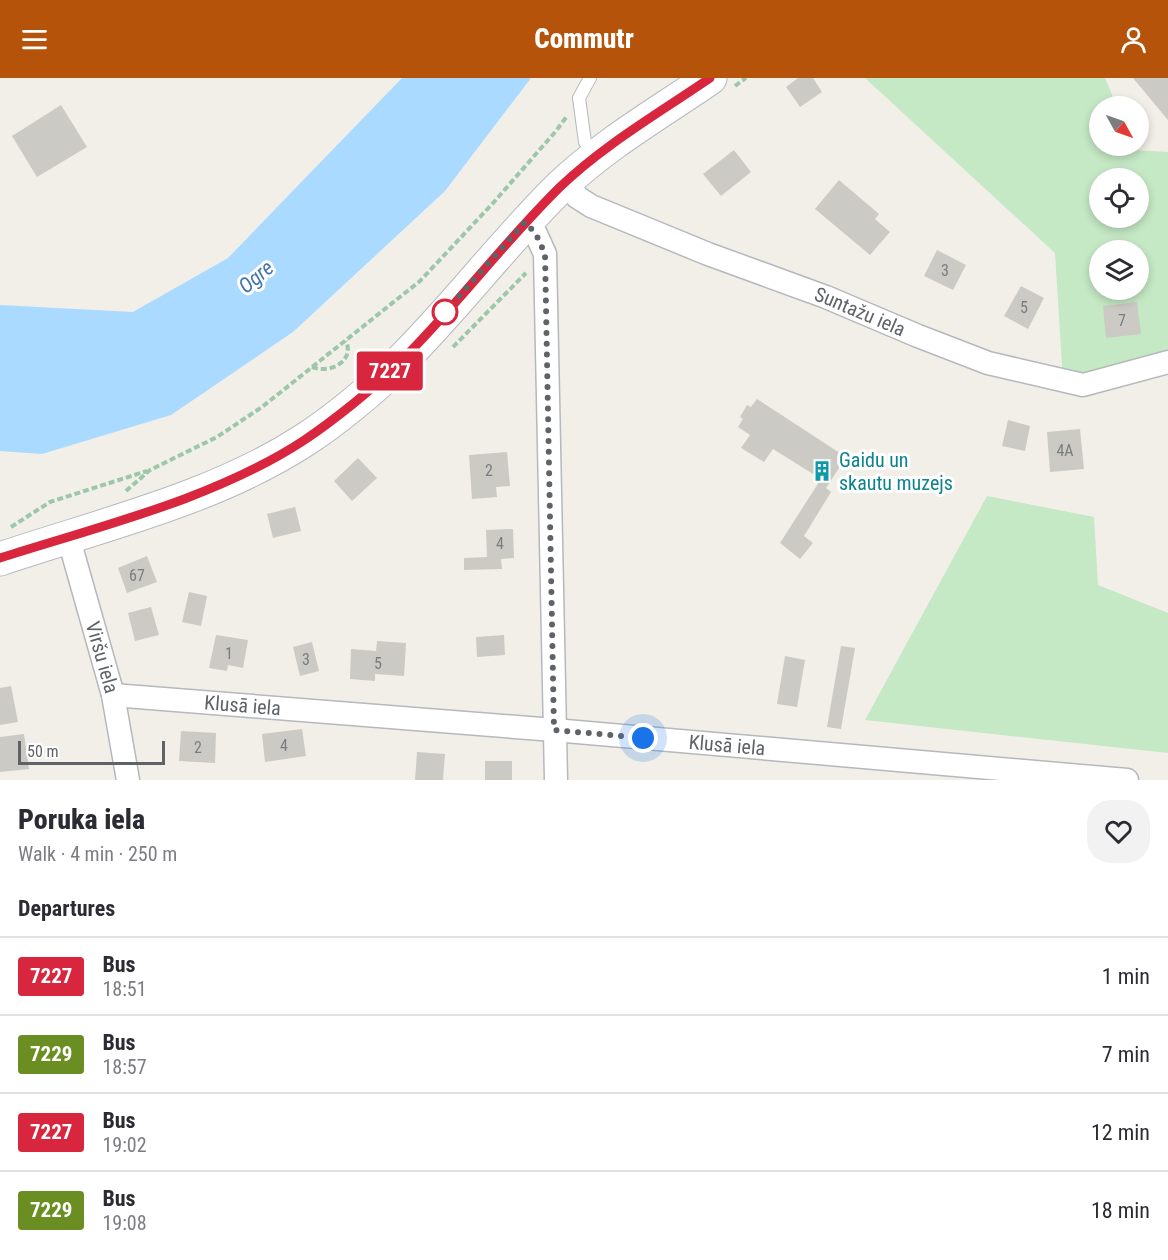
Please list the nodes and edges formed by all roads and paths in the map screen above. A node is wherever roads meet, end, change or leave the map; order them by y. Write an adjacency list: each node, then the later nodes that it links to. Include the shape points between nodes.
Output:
1 (590, 78): 3 (lane)
2 (710, 78): 4 (main road)
3 (579, 98): 4 (lane, via 585,142); 7 (path, via 556,131 420,281)
4 (596, 155): 5 (main road)
5 (568, 180): 6 (main road); 8 (street, Suntažu iela, via 577,197 591,206 988,363 1083,385)
6 (525, 222): 13 (main road, via 398,365 304,440 263,464 202,491); 16 (street, via 545,254)
7 (346, 340): 9 (path); 9 (path, via 347,356 339,365 330,370)
8 (1168, 362)
9 (312, 367): 10 (path, via 217,437)
10 (150, 470): 11 (path); 12 (path, via 50,502)
11 (120, 496)
12 (10, 528)
13 (68, 536): 14 (main road); 15 (street, Viršu iela)
14 (0, 559)
15 (113, 695): 16 (street, Klusā iela); 17 (street, Viršu iela)
16 (554, 730): 18 (street); 19 (street, Klusā iela)
17 (129, 780)
18 (556, 780)
19 (1127, 780)

